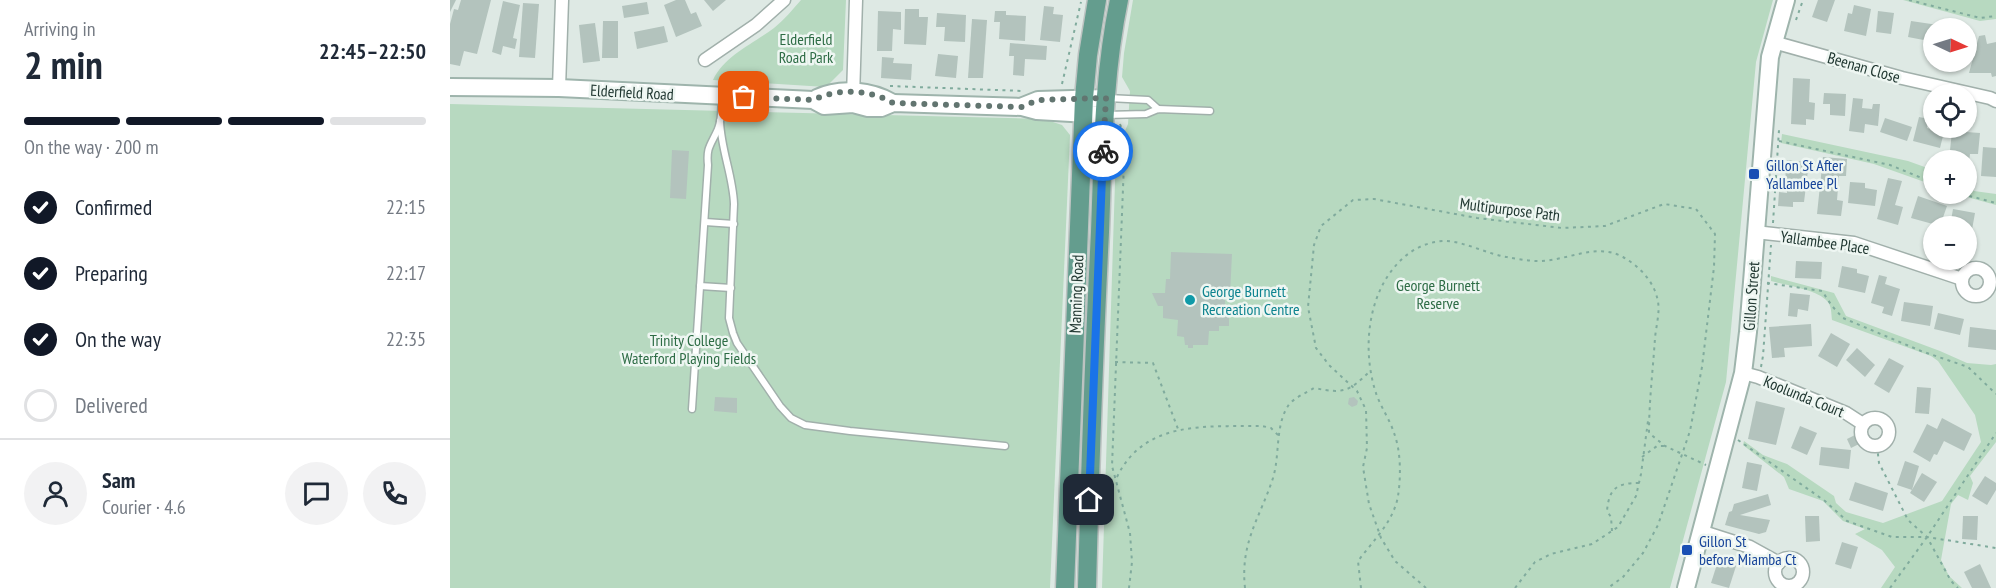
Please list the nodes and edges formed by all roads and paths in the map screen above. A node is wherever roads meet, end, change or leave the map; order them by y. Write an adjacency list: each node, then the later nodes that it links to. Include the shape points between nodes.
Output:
1 (562, 0): 16 (street)
2 (784, 0): 13 (street)
3 (856, 0): 20 (street)
4 (1081, 0): 17 (path)
5 (1097, 0): 22 (main road, Manning Road)
6 (1119, 0): 25 (main road, Manning Road)
7 (1786, 0): 12 (street, Gillon Street)
8 (1803, 0): 11 (path)
9 (1909, 0): 10 (path, via 1980,18)
10 (1996, 16)
11 (1794, 27)
12 (1773, 42): 21 (street, Beenan Close); 35 (street, Gillon Street)
13 (705, 60)
14 (889, 86): 18 (path)
15 (450, 87): 16 (street, Elderfield Road)
16 (559, 88): 19 (street, Elderfield Road)
17 (1061, 89)
18 (1032, 91)
19 (721, 96): 20 (street, Elderfield Road, via 813,100 824,106); 26 (lane)
20 (853, 98): 22 (street, Elderfield Road, via 881,108 893,103 1022,107 1038,100)
21 (1994, 99)
22 (1084, 107): 25 (street, Elderfield Road); 70 (main road, Manning Road)
23 (1158, 109): 24 (lane); 25 (lane, via 1146,114); 25 (lane, via 1148,100)
24 (1210, 111)
25 (1110, 112): 42 (path, via 1125,138); 71 (main road, Manning Road, via 1092,391)
26 (720, 121): 32 (lane, via 707,149); 34 (lane, via 733,186)
27 (1779, 129): 28 (path)
28 (1779, 141): 29 (path, via 1890,165); 33 (path)
29 (1923, 178)
30 (1977, 198): 31 (path)
31 (1996, 203)
32 (705, 222): 34 (lane); 40 (lane)
33 (1773, 223)
34 (734, 224): 41 (lane)
35 (1755, 232): 37 (street, Yallambee Place, via 1854,243); 39 (street, Gillon Street)
36 (1771, 245): 39 (path)
37 (1962, 279): 38 (street, Yallambee Place, via 1967,271 1977,267); 38 (street, Yallambee Place, via 1965,291 1976,296 1987,292)
38 (1993, 280)
39 (1760, 282): 43 (path); 45 (street, Gillon Street); 47 (path, via 1822,291 1844,318 1968,367)
40 (700, 286): 41 (lane); 48 (lane)
41 (731, 288): 55 (lane, via 729,318 737,344 791,418 805,425 850,431)
42 (1115, 362): 51 (path, via 1153,363); 61 (path, via 1112,466)
43 (1760, 368)
44 (1371, 370): 46 (path); 49 (path, via 1368,337 1378,296 1393,268 1415,249 1447,241 1499,256 1539,261 1590,251 1610,252 1638,266 1659,302); 65 (path, via 1399,454 1398,495 1393,515)
45 (1743, 373): 50 (street, Koolunda Court, via 1846,413); 54 (street, Gillon Street)
46 (1352, 386): 53 (path, via 1336,392 1314,388 1290,403 1282,416); 58 (path, Multipurpose Path, via 1316,348 1308,307 1314,245 1320,226 1353,200 1374,199 1477,218 1562,228 1605,226 1664,204 1696,209 1715,234 1714,267 1702,366); 65 (path, Multipurpose Path, via 1366,410 1363,467)
47 (1996, 394)
48 (692, 409)
49 (1649, 412): 56 (path, via 1649,433); 59 (path)
50 (1863, 424): 57 (street, Koolunda Court, via 1864,440); 57 (street, Koolunda Court, via 1876,418 1887,424 1887,439)
51 (1178, 429): 53 (path, via 1262,426); 61 (path, via 1147,443 1126,460)
52 (1995, 435): 66 (path)
53 (1279, 436): 73 (path, via 1273,477 1252,527 1246,553)
54 (1726, 437): 60 (street, Gillon Street); 66 (path, via 1742,441 1847,520 1892,537)
55 (1005, 446)
56 (1665, 446): 58 (path); 59 (path, via 1657,446)
57 (1877, 446): 66 (path, via 1879,463 1908,520)
58 (1682, 454): 60 (path); 77 (path, Multipurpose Path, via 1659,525 1643,553)
59 (1642, 457): 62 (path)
60 (1717, 470): 63 (street, Gillon Street)
61 (1116, 478): 72 (path, via 1130,533)
62 (1639, 483): 64 (path, via 1627,513); 64 (path, via 1616,486 1610,492 1607,511)
63 (1700, 531): 68 (street, via 1750,547); 78 (street, Gillon Street)
64 (1612, 532): 76 (path, via 1592,544 1534,562)
65 (1379, 533): 74 (path, via 1358,561); 75 (path, Multipurpose Path, via 1395,561)
66 (1927, 537): 67 (path); 79 (path); 80 (path)
67 (1996, 548)
68 (1779, 563): 69 (street, via 1775,572); 69 (street, via 1794,559 1803,571 1796,585)
69 (1779, 586)
70 (1065, 588)
71 (1087, 588)
72 (1129, 588)
73 (1245, 588)
74 (1361, 588)
75 (1426, 588)
76 (1515, 588)
77 (1608, 588)
78 (1686, 588)
79 (1890, 588)
80 (1958, 588)

